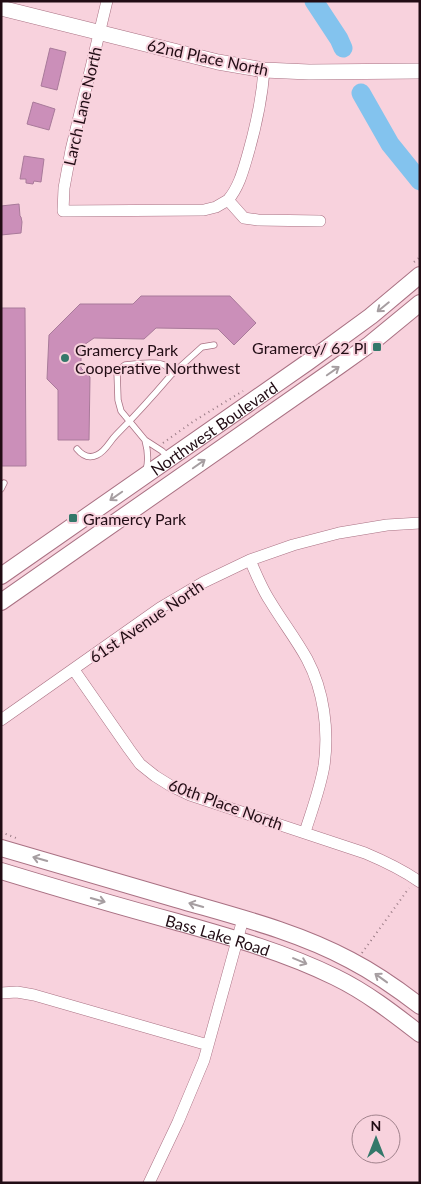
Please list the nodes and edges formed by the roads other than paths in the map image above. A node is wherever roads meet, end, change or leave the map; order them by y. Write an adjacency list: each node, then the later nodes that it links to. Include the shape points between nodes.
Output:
1 (107, 1): 3 (street, Larch Lane North)
2 (1, 8): 3 (street, 62nd Place North)
3 (100, 32): 4 (street, 62nd Place North, via 218,62); 6 (street, Larch Lane North, via 70,150 63,211 204,210)
4 (264, 70): 5 (street, 62nd Place North); 6 (street, via 255,129 241,177)
5 (420, 71)
6 (228, 200): 7 (street, via 244,218)
7 (320, 221)
8 (417, 268): 15 (main road, Northwest Boulevard, one-way to 15, via 371,316)
9 (420, 303): 22 (main road, Northwest Boulevard, one-way to 9, via 339,366)
10 (214, 345): 11 (lane, via 202,347)
11 (171, 375): 12 (lane); 12 (lane, via 171,371 162,364 125,365 118,370 118,400)
12 (129, 422): 13 (lane); 14 (lane, via 97,455 89,457)
13 (145, 440): 15 (lane); 16 (lane, via 148,457)
14 (77, 449)
15 (170, 458): 16 (main road, Northwest Boulevard); 22 (main road, via 171,467 165,477 44,562)
16 (143, 477): 21 (main road, Northwest Boulevard, one-way to 21)
17 (4, 482): 18 (lane)
18 (1, 489)
19 (420, 523): 20 (street, 61st Avenue North, via 339,533 294,544)
20 (250, 560): 24 (street, 61st Avenue North, via 160,608); 26 (street, via 269,600 308,660 319,686 326,740 324,766)
21 (1, 576)
22 (29, 582): 23 (main road, Northwest Boulevard)
23 (1, 602)
24 (74, 670): 25 (street, 61st Avenue North); 26 (street, 60th Place North, via 140,764 155,776 190,795)
25 (1, 720)
26 (305, 832): 29 (street, 60th Place North)
27 (1, 848): 30 (main road, Bass Lake Road, one-way to 27)
28 (1, 871): 31 (main road, Bass Lake Road, one-way to 31)
29 (418, 876)
30 (243, 919): 31 (street); 33 (main road, Bass Lake Road, one-way to 30, via 350,959)
31 (237, 939): 34 (main road, Bass Lake Road, one-way to 34, via 335,977 384,1006); 35 (street)
32 (1, 993): 35 (street, via 34,995)
33 (420, 1006)
34 (420, 1034)
35 (208, 1045): 36 (street, via 194,1087)
36 (149, 1183)

